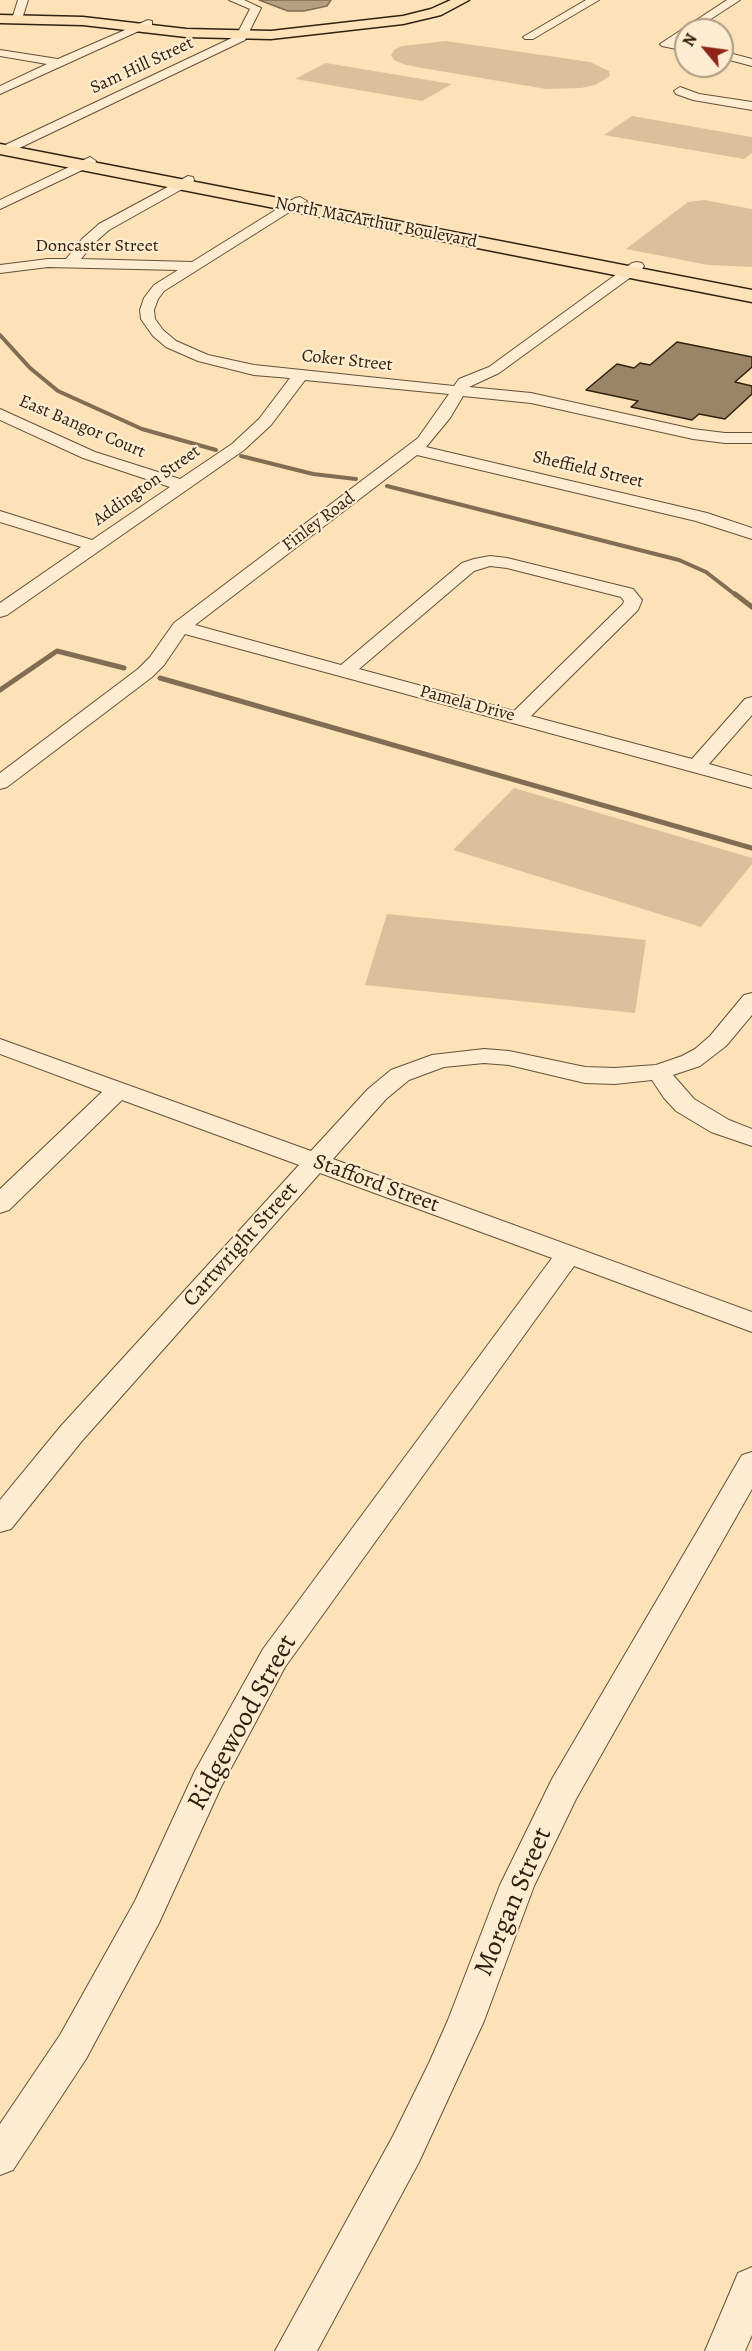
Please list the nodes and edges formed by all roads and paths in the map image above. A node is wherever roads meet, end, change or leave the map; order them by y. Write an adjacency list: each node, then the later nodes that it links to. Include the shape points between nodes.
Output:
1 (234, 0): 11 (street, via 256,8)
2 (440, 0): 11 (main road, via 383,17)
3 (462, 0): 11 (main road, via 424,16 389,22 290,34)
4 (594, 0): 12 (street)
5 (735, 0): 8 (street)
6 (20, 11): 7 (main road); 9 (main road); 10 (main road)
7 (0, 14)
8 (706, 18)
9 (0, 20)
10 (143, 25): 11 (main road); 17 (street)
11 (243, 33): 22 (street, Sam Hill Street)
12 (529, 37)
13 (674, 38): 14 (street, via 666,44)
14 (674, 46)
15 (0, 53): 17 (street)
16 (734, 58): 18 (street)
17 (59, 63): 19 (street)
18 (752, 63)
19 (0, 90)
20 (680, 91): 21 (street)
21 (752, 106)
22 (5, 147): 23 (main road, North MacArthur Boulevard)
23 (85, 163): 24 (main road, North MacArthur Boulevard); 26 (street)
24 (183, 182): 25 (main road, North MacArthur Boulevard); 27 (street, via 104,227)
25 (296, 204): 28 (street, Coker Street); 30 (main road, North MacArthur Boulevard)
26 (0, 205)
27 (70, 264): 28 (street, Doncaster Street); 29 (street, Doncaster Street)
28 (195, 266): 33 (street, Coker Street, via 168,281 151,298 148,319 158,333 171,344 203,358)
29 (0, 269)
30 (633, 269): 31 (main road, North MacArthur Boulevard); 32 (main road, North MacArthur Boulevard); 34 (street, Finley Road, via 494,370 464,382)
31 (752, 288)
32 (752, 296)
33 (300, 376): 34 (street, Coker Street); 38 (street, Addington Street, via 249,438)
34 (458, 392): 36 (street, Coker Street, via 560,403 693,434); 37 (street, Finley Road, via 432,433)
35 (0, 414): 38 (street, East Bangor Court, via 89,455)
36 (752, 438)
37 (414, 449): 40 (street, Sheffield Street, via 701,517); 43 (street, Finley Road)
38 (183, 485): 41 (street, Addington Street)
39 (0, 516): 41 (street)
40 (752, 534)
41 (94, 546): 42 (street, Addington Street)
42 (0, 611)
43 (182, 627): 44 (street, Pamela Drive); 49 (street, Finley Road, via 145,673)
44 (345, 671): 46 (street, Pamela Drive); 46 (street, via 468,567 490,561 627,593 633,600 632,606)
45 (752, 703): 47 (street)
46 (518, 718): 47 (street, Pamela Drive)
47 (696, 767): 48 (street, Pamela Drive)
48 (752, 782)
49 (0, 783)
50 (752, 1000): 52 (street, Cartwright Street, via 703,1054)
51 (0, 1047): 53 (street, Stafford Street)
52 (659, 1072): 54 (street, via 685,1105 720,1126); 55 (street, Cartwright Street, via 585,1076 492,1056 441,1060 388,1083)
53 (118, 1090): 55 (street, Stafford Street); 56 (street)
54 (752, 1138)
55 (316, 1162): 57 (street, Stafford Street); 60 (street, Cartwright Street, via 71,1434)
56 (0, 1204)
57 (568, 1255): 58 (street, Stafford Street); 61 (street, Ridgewood Street, via 274,1658 207,1781 147,1912 79,2037)
58 (752, 1322)
59 (752, 1463): 63 (street, Morgan Street, via 564,1789 517,1885 442,2075 406,2150)
60 (0, 1521)
61 (0, 2157)
62 (752, 2287): 64 (street)
63 (295, 2351)
64 (725, 2351)

